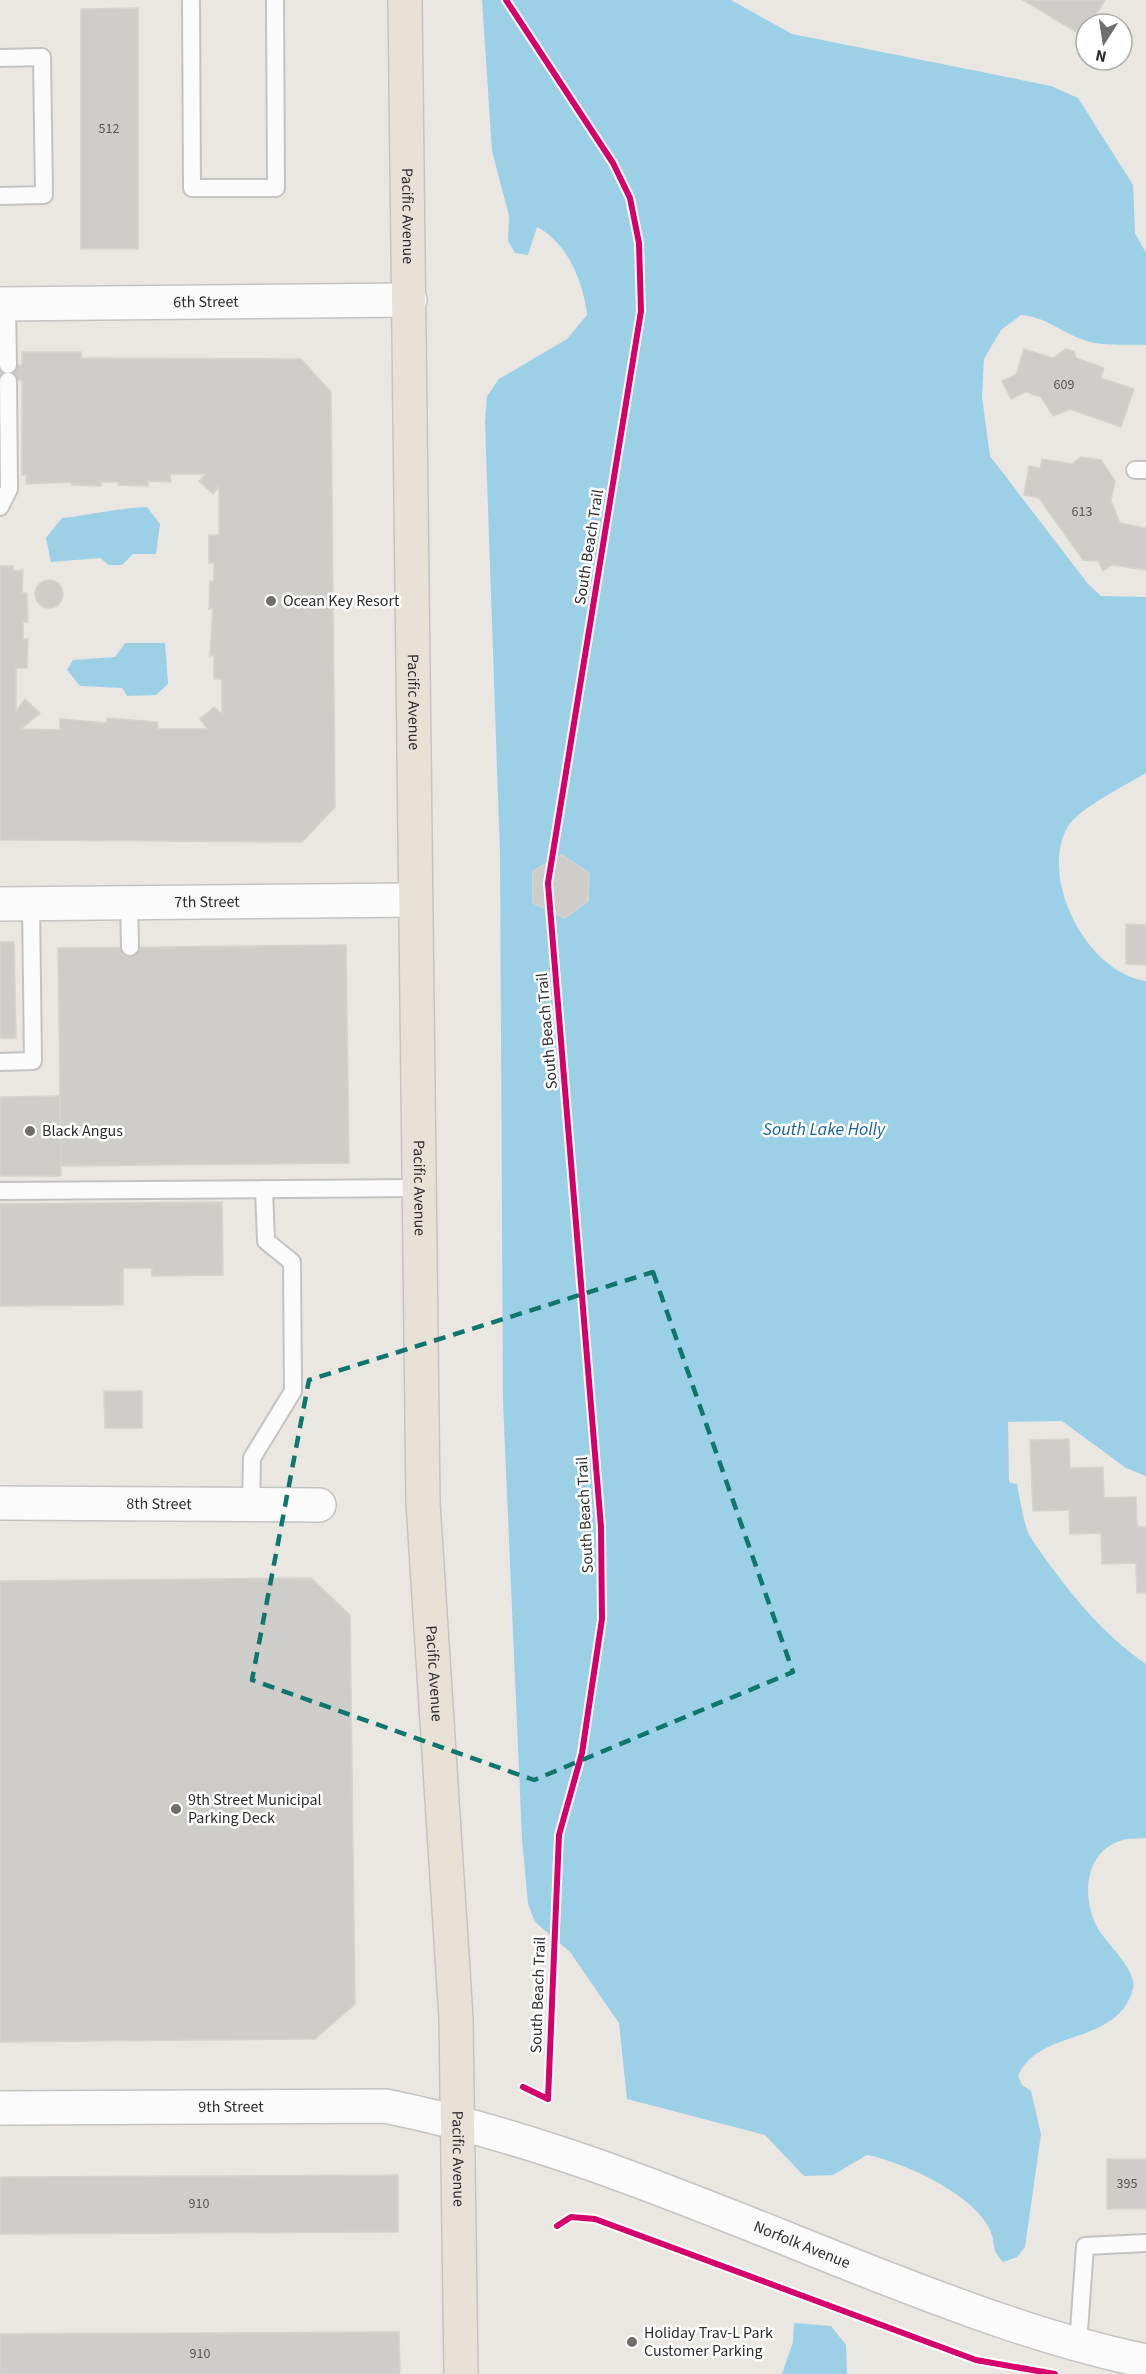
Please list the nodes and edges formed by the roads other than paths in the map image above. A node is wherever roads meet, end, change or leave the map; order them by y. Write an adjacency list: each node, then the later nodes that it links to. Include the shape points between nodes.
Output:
1 (191, 0): 2 (lane, via 192,188 276,188)
2 (275, 0)
3 (405, 0): 6 (highway, Pacific Avenue)
4 (0, 58): 5 (lane, via 42,57 44,195)
5 (0, 196)
6 (410, 300): 7 (main road, 6th Street); 9 (highway, Pacific Avenue)
7 (3, 304): 8 (lane, via 15,427 9,489)
8 (0, 507)
9 (414, 900): 10 (main road, 7th Street); 14 (highway, Pacific Avenue)
10 (129, 903): 11 (main road, 7th Street); 12 (lane)
11 (16, 904): 13 (lane, via 33,1061)
12 (130, 947)
13 (0, 1062)
14 (419, 1188): 15 (lane); 21 (highway, Pacific Avenue, via 423,1503 456,2018)
15 (264, 1189): 16 (lane); 18 (lane, via 266,1241 292,1262 293,1391 252,1458)
16 (0, 1191)
17 (0, 1503): 18 (main road, 8th Street)
18 (251, 1505): 19 (main road, 8th Street)
19 (319, 1505)
20 (0, 2108): 21 (main road, 9th Street, via 384,2106)
21 (459, 2122): 23 (main road, Norfolk Avenue, via 656,2188 954,2305); 25 (highway, Pacific Avenue)
22 (1146, 2243): 23 (lane, via 1085,2246)
23 (1078, 2345): 24 (main road, Norfolk Avenue)
24 (1146, 2361)
25 (461, 2374)

